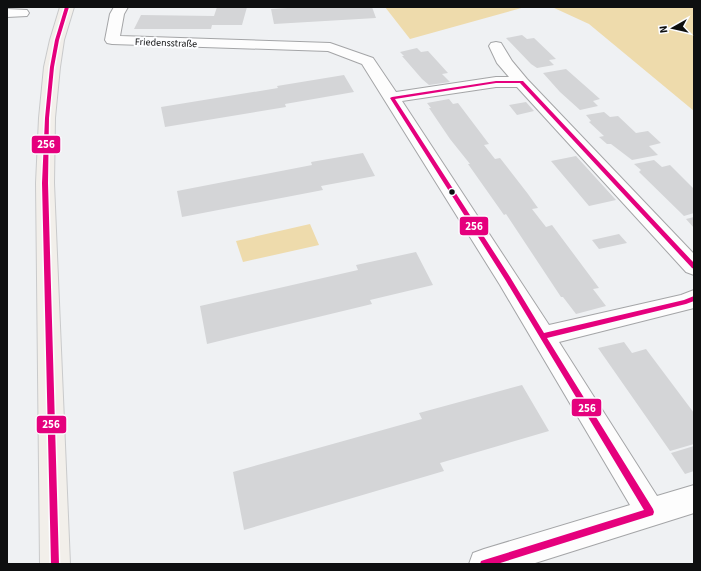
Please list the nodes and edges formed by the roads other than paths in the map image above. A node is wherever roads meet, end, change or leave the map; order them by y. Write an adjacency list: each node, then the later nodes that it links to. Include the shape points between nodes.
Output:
1 (67, 7): 13 (main road, via 52,66 45,183)
2 (121, 7): 7 (street, Friedensstraße, via 117,14 112,40 330,47 368,61)
3 (7, 13): 4 (street)
4 (22, 13)
5 (496, 46): 6 (street, via 505,63)
6 (521, 82): 7 (street, via 496,82); 8 (street)
7 (392, 98): 10 (street, Friedensstraße)
8 (694, 268)
9 (691, 304): 10 (street)
10 (543, 336): 12 (street, Friedensstraße)
11 (694, 499): 12 (street)
12 (650, 512): 14 (street)
13 (55, 564)
14 (484, 564)

